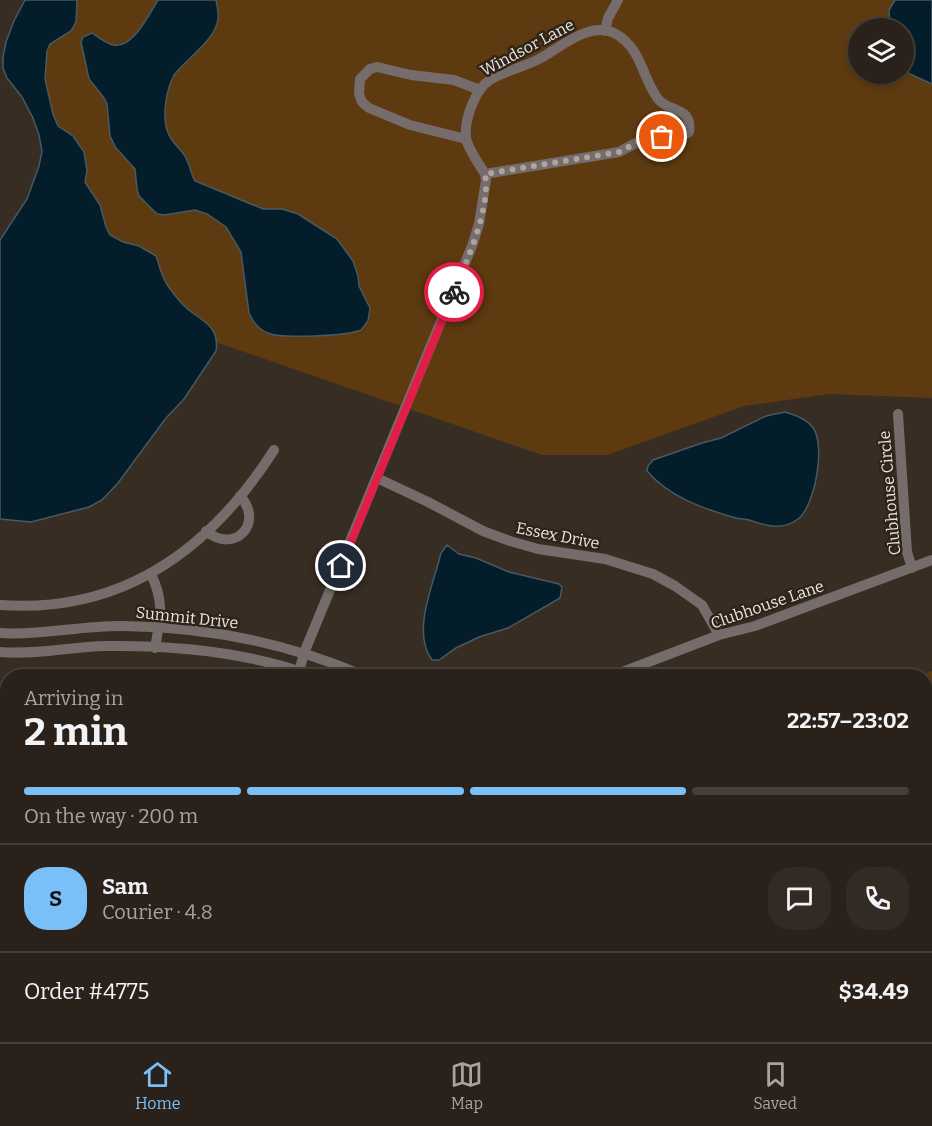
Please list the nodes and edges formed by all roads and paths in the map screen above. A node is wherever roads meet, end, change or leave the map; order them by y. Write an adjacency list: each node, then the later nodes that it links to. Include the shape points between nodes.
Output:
1 (618, 0): 2 (street)
2 (605, 31): 3 (street, Windsor Lane, via 573,38 490,80); 5 (street, via 630,45 656,98 682,113 690,125 689,132 676,139 651,135 619,152)
3 (480, 90): 4 (street, Windsor Lane); 4 (street, via 454,80 377,67 360,79 358,94 369,108 410,125)
4 (466, 138): 5 (street)
5 (485, 174): 8 (street, via 485,197 472,246)
6 (898, 414): 12 (street, Clubhouse Circle, via 907,552)
7 (274, 450): 9 (street)
8 (377, 478): 17 (street, Essex Drive, via 510,541 605,559 653,574 702,605); 20 (street)
9 (240, 496): 10 (street); 10 (street, via 250,515 241,535 219,540)
10 (206, 531): 13 (street, via 187,550)
11 (932, 560): 12 (street, Clubhouse Lane)
12 (912, 568): 17 (street, Clubhouse Lane, via 755,626)
13 (151, 574): 14 (street, via 103,594 66,603); 15 (street, via 161,603)
14 (0, 604)
15 (159, 627): 16 (street, Summit Drive); 18 (street); 20 (street, Summit Drive, via 224,634)
16 (0, 633)
17 (719, 635): 24 (street, Clubhouse Lane)
18 (155, 648): 19 (street, Summit Drive, via 104,646 23,654); 21 (street, Summit Drive, via 197,650)
19 (0, 652)
20 (304, 653): 22 (street); 23 (street, Summit Drive)
21 (290, 669)
22 (300, 669)
23 (346, 669)
24 (630, 669)

